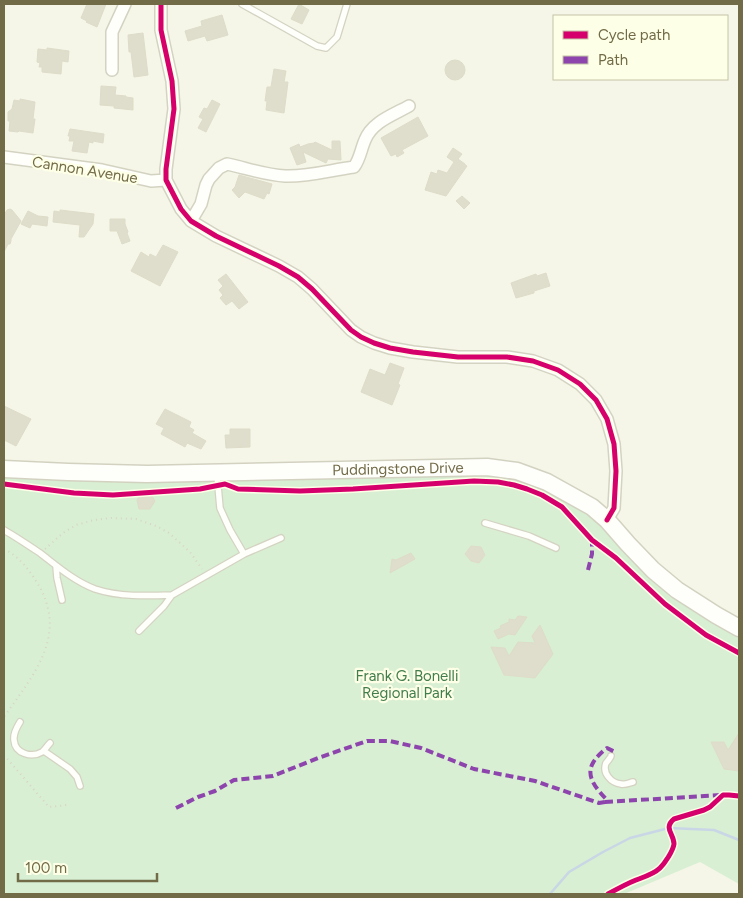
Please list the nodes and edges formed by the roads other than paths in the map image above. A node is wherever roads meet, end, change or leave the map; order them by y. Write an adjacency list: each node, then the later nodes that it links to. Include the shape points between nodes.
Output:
1 (125, 4): 5 (street, via 112,32)
2 (161, 4): 8 (street, via 161,30 172,81 174,109)
3 (242, 4): 4 (lane, via 326,48 337,37)
4 (347, 4)
5 (112, 70)
6 (409, 106): 9 (street, via 371,130 354,166 285,176 223,165 209,178 201,204)
7 (4, 157): 8 (street, Cannon Avenue, via 102,170 151,181)
8 (166, 180): 9 (street)
9 (191, 221): 12 (street, via 298,277 351,330 374,343 413,352 458,357 507,356 533,361 558,370 580,384 596,400 607,419 614,444 614,508)
10 (4, 469): 11 (street, Puddingstone Drive)
11 (216, 473): 12 (street, Puddingstone Drive, via 487,467 517,471 547,482 592,507); 17 (lane, via 220,508)
12 (607, 520): 21 (street, Puddingstone Drive, via 671,585)
13 (485, 523): 16 (lane)
14 (4, 530): 18 (lane)
15 (281, 538): 17 (lane)
16 (556, 548)
17 (244, 554): 19 (lane)
18 (56, 566): 19 (lane, via 95,589 120,594); 20 (lane)
19 (172, 596): 22 (lane)
20 (62, 600)
21 (739, 628)
22 (139, 631)
23 (20, 722): 25 (lane, via 14,742 18,750 35,755)
24 (50, 743): 25 (lane)
25 (44, 751): 28 (lane, via 70,769)
26 (611, 756): 27 (lane, via 606,762 608,778 623,785)
27 (633, 782)
28 (80, 786)

